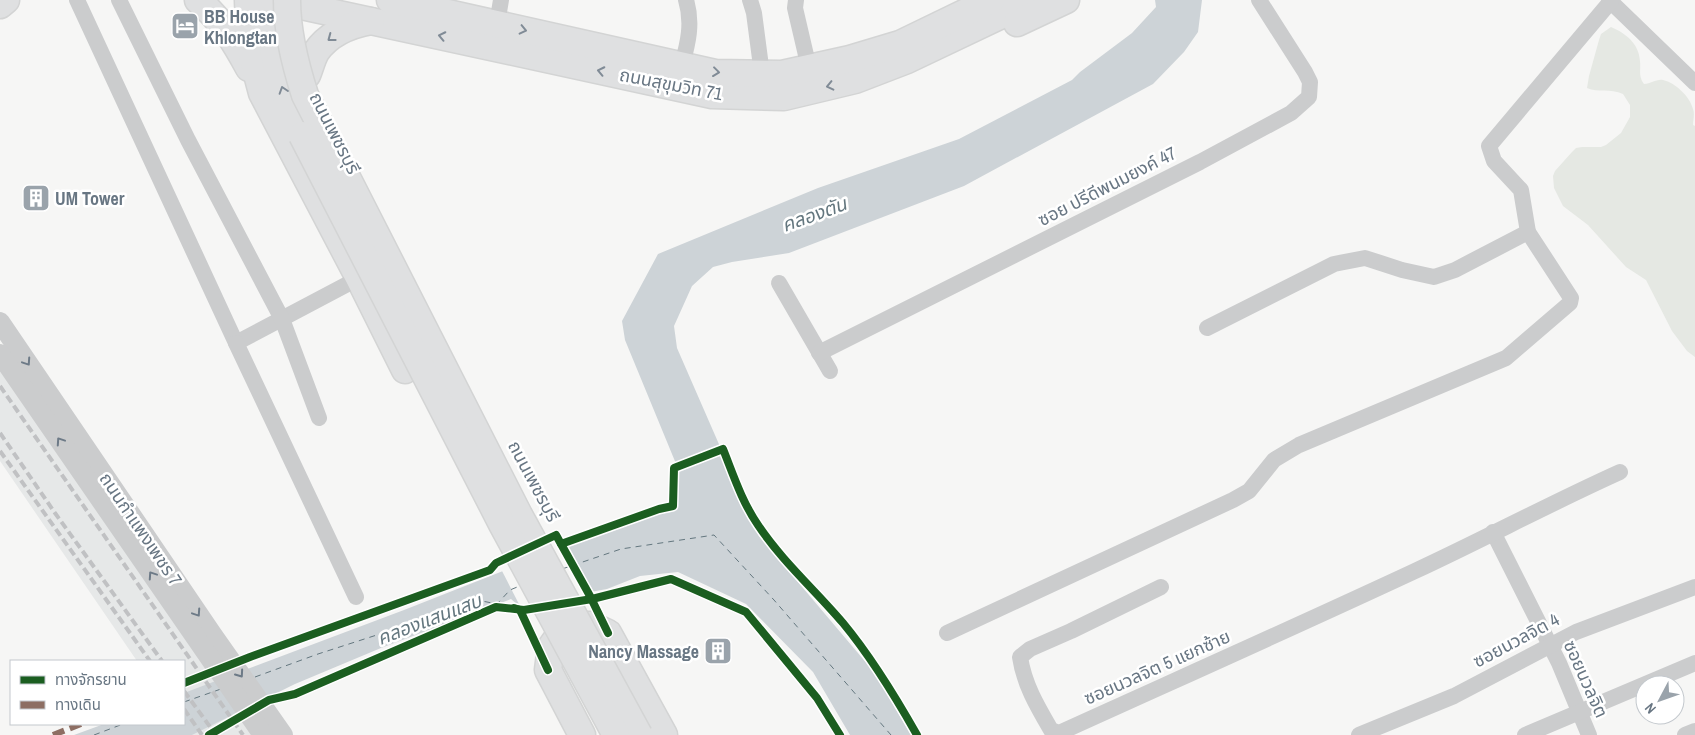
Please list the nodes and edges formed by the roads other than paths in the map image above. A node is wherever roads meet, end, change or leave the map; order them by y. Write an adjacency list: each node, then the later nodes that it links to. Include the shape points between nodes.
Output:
1 (6, 0): 17 (main road)
2 (77, 0): 37 (street)
3 (119, 0): 34 (street)
4 (198, 0): 27 (main road, via 228,33)
5 (248, 0): 27 (main road, via 248,29)
6 (269, 0): 28 (main road, one-way to 6, via 288,104 278,73)
7 (686, 0): 21 (street, via 690,30)
8 (750, 0): 24 (street)
9 (796, 0): 22 (street)
10 (991, 0): 19 (main road, ถนนสุขุมวิท 71)
11 (1033, 0): 19 (main road, ถนนสุขุมวิท 71)
12 (1066, 0): 23 (main road, via 896,78 871,83)
13 (1260, 0): 38 (street, ซอย ปรีดีพนมยงค์ 47, via 1310,82 1309,96 1291,113 1200,162)
14 (289, 1): 20 (main road, ถนนสุขุมวิท 71); 25 (main road, ถนนเพชรบุรี); 28 (main road, bridge, via 290,37)
15 (405, 2): 18 (main road, ถนนสุขุมวิท 71)
16 (1617, 3): 26 (street); 30 (street, via 1489,146 1494,162 1521,190)
17 (0, 5)
18 (499, 12): 21 (main road, ถนนสุขุมวิท 71, one-way to 21)
19 (966, 15): 23 (main road, ถนนสุขุมวิท 71, via 900,44)
20 (373, 21): 23 (main road, ถนนสุขุมวิท 71, one-way to 20, via 784,97 712,95); 25 (main road, one-way to 25, via 352,25 328,38 316,53)
21 (682, 65): 24 (main road, ถนนสุขุมวิท 71, one-way to 24, via 715,72)
22 (809, 68): 23 (main road, ถนนสุขุมวิท 71); 24 (main road, ถนนสุขุมวิท 71, via 782,74)
23 (853, 70)
24 (762, 74)
25 (307, 75): 29 (main road, ถนนเพชรบุรี)
26 (1695, 83)
27 (262, 93): 31 (main road)
28 (311, 131): 58 (main road, ถนนเพชรบุรี, bridge, via 502,524); 59 (main road, ถนนเพชรบุรี, bridge)
29 (384, 229): 33 (main road); 60 (main road, ถนนเพชรบุรี)
30 (1528, 232): 36 (street, via 1455,270 1434,277 1365,258 1334,264); 48 (street, via 1571,301 1506,358 1299,445 1274,460 1249,490 1233,500)
31 (359, 278): 33 (main road); 34 (street); 57 (main road)
32 (779, 284): 38 (street)
33 (400, 303): 44 (main road)
34 (282, 319): 37 (street); 41 (street)
35 (0, 322): 49 (street, ถนนกำแพงเพชร 7, one-way to 49)
36 (1207, 328)
37 (236, 343): 47 (street)
38 (820, 352): 40 (street)
39 (0, 354): 49 (street, ถนนกำแพงเพชร 7, one-way to 39)
40 (830, 371)
41 (320, 418)
42 (1620, 472): 43 (street)
43 (1493, 532): 45 (street, ซอยนวลจิต 5 แยกซ้าย, via 1068,729 1059,733 1051,730 1031,695 1020,657 1030,649); 50 (street, ซอยนวลจิต)
44 (526, 549)
45 (1161, 587)
46 (1695, 587): 50 (street, ซอยนวลจิต 4, via 1585,628)
47 (356, 597)
48 (947, 633)
49 (206, 639): 54 (street, ถนนกำแพงเพชร 7); 55 (street, ถนนกำแพงเพชร 7, one-way to 55)
50 (1549, 645): 52 (street, ซอยนวลจิต); 62 (street, ซอยนวลจิต 4, via 1454,696)
51 (1695, 663): 52 (street)
52 (1579, 712): 63 (street); 64 (street, ซอยนวลจิต)
53 (1695, 731): 65 (street)
54 (263, 735)
55 (283, 735)
56 (582, 735): 61 (main road, via 548,670 551,647 560,634 577,625 591,625 608,633)
57 (597, 735)
58 (616, 735)
59 (639, 735)
60 (653, 735)
61 (664, 735)
62 (1358, 735)
63 (1525, 735)
64 (1589, 735)
65 (1686, 735)

